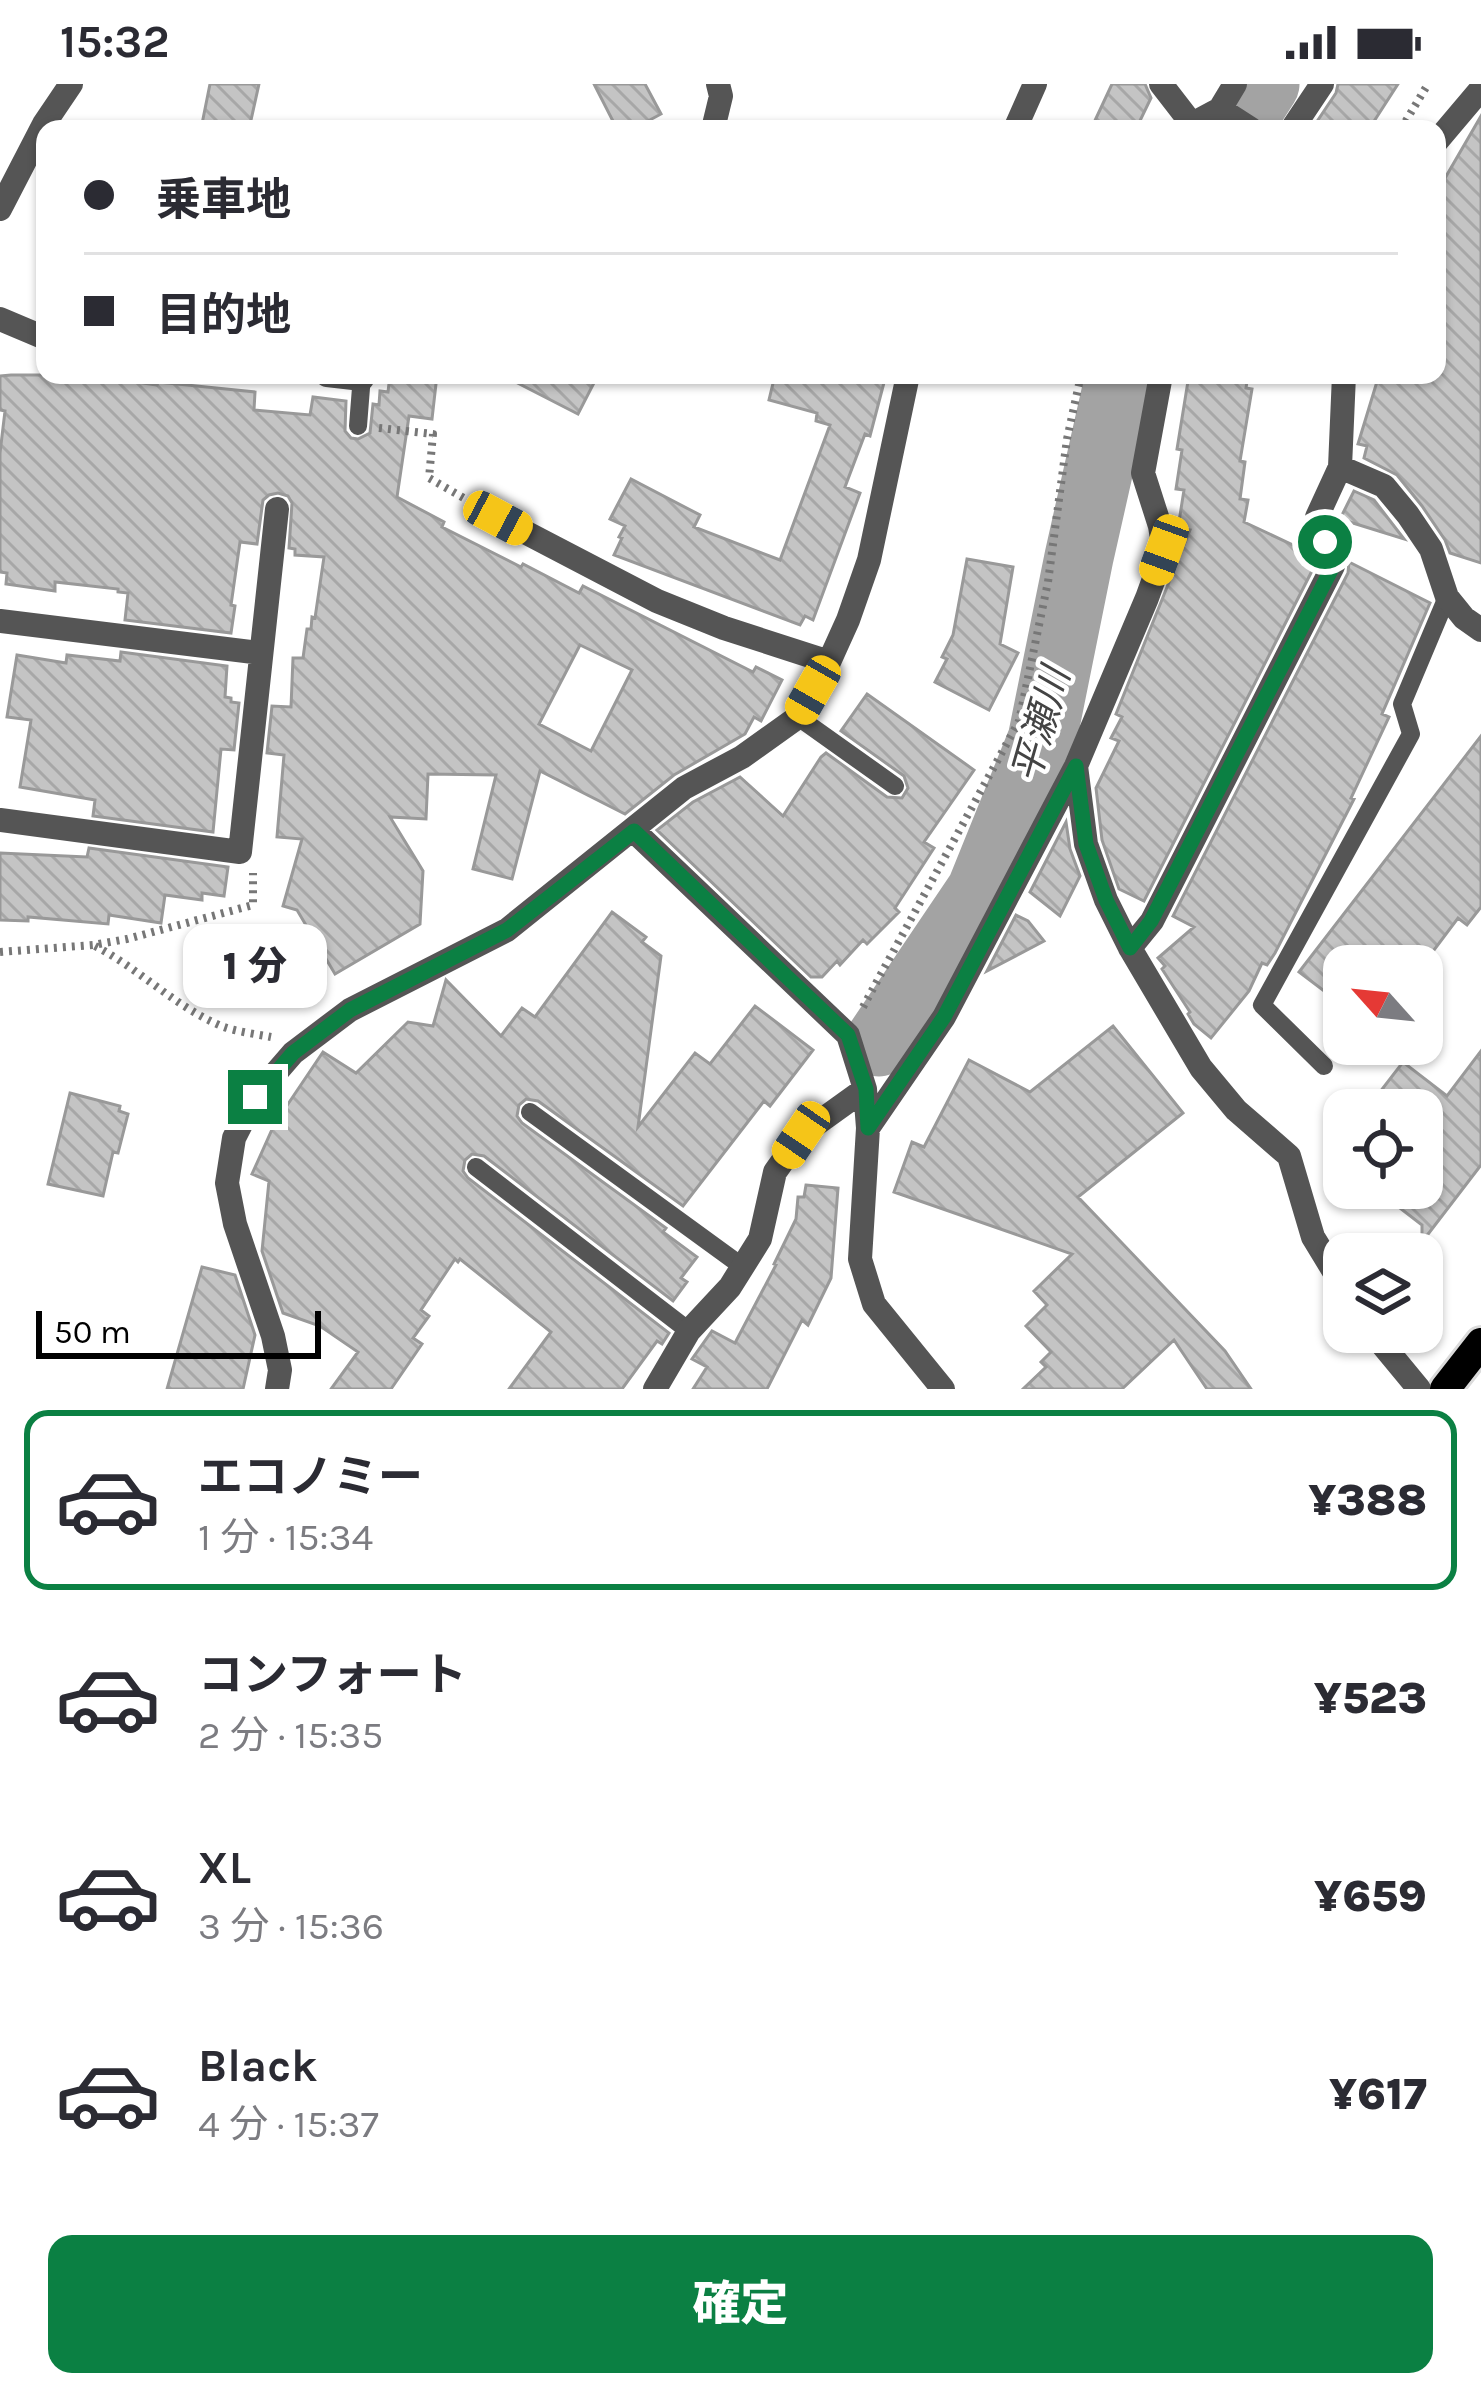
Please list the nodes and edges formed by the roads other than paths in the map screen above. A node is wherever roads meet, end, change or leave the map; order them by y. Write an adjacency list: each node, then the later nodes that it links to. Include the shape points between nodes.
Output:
1 (70, 84): 9 (street)
2 (718, 84): 10 (street)
3 (1035, 84): 11 (street)
4 (1161, 84): 12 (street)
5 (1235, 84): 8 (street)
6 (1322, 84): 13 (street)
7 (1481, 89): 14 (street)
8 (1233, 118)
9 (47, 120)
10 (714, 120)
11 (1019, 120)
12 (1186, 120)
13 (1298, 120)
14 (1446, 130)
15 (36, 139): 16 (street)
16 (0, 209)
17 (0, 319): 18 (street)
18 (36, 334)
19 (361, 384): 23 (lane)
20 (906, 384): 31 (street, via 869,560)
21 (1159, 384): 33 (street, via 1143,473 1164,550)
22 (1344, 384): 24 (street)
23 (358, 426)
24 (1340, 466): 27 (street, via 1384,486 1408,514); 37 (street, via 1317,517 1333,566)
25 (277, 509): 30 (street)
26 (498, 518): 31 (street, via 657,601)
27 (1447, 597): 29 (street); 38 (lane, via 1402,704 1411,734 1262,1005)
28 (0, 621): 30 (street)
29 (1481, 630)
30 (260, 653): 35 (street, via 240,853)
31 (829, 662): 32 (street)
32 (797, 717): 34 (lane); 36 (street, via 684,788)
33 (1076, 766): 37 (street, via 1086,844); 41 (street, via 944,1017)
34 (895, 786)
35 (0, 820)
36 (634, 831): 39 (street, via 848,1035); 48 (street, via 507,930 350,1010 293,1053 255,1097 234,1138 227,1183 272,1336)
37 (1130, 948): 43 (street, via 1201,1068 1289,1156)
38 (1324, 1066)
39 (866, 1089): 41 (street); 44 (street, via 801,1135 776,1172 760,1239)
40 (530, 1112): 44 (lane)
41 (868, 1128): 50 (street, via 860,1259 874,1304)
42 (476, 1167): 45 (lane)
43 (1323, 1253)
44 (743, 1267): 45 (street)
45 (689, 1331): 49 (street)
46 (1481, 1342): 52 (main road)
47 (1389, 1353): 51 (street)
48 (277, 1389)
49 (655, 1389)
50 (943, 1389)
51 (1419, 1389)
52 (1445, 1389)

